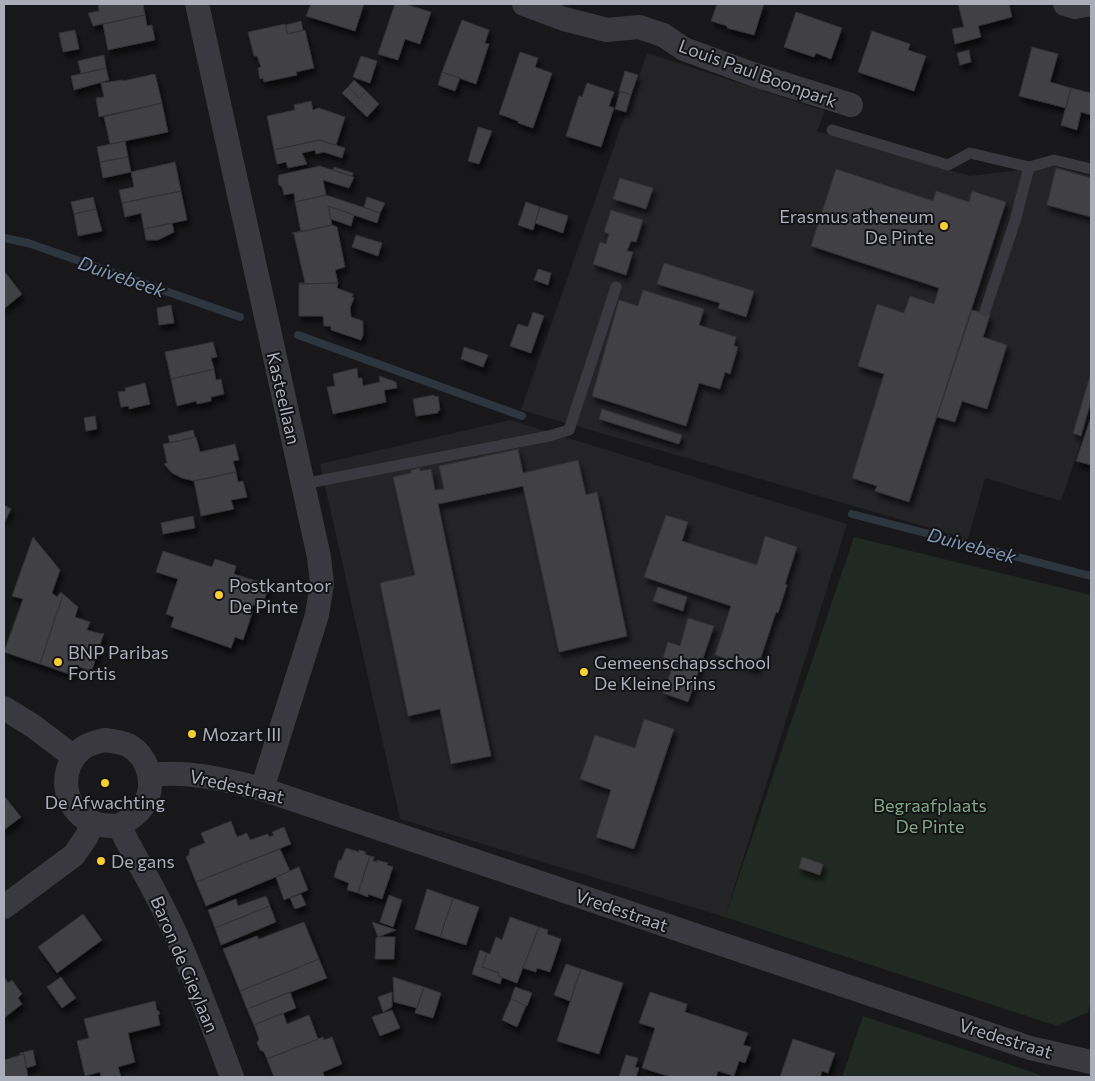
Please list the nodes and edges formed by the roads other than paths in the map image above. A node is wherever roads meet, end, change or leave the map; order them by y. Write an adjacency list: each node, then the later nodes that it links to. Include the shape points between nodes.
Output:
1 (197, 4): 11 (street, Kasteellaan)
2 (524, 4): 5 (street, Louis Paul Boonpark, via 564,19 608,30 639,27 664,34 684,50)
3 (1065, 4): 4 (street, via 1075,7)
4 (1091, 4)
5 (850, 105)
6 (832, 130): 7 (lane, via 948,165 970,153)
7 (1029, 166): 8 (lane, via 1054,160); 10 (lane)
8 (1091, 169)
9 (616, 288): 11 (lane, via 569,430)
10 (985, 311)
11 (303, 484): 15 (street, Kasteellaan, via 322,584 317,615)
12 (4, 708): 13 (street)
13 (74, 757): 14 (street, via 93,743 117,741 138,753); 16 (street, via 67,771 65,786 74,808)
14 (150, 775): 15 (street, Vredestraat, via 194,774); 17 (street, via 150,790 144,805)
15 (262, 789): 19 (street, Vredestraat, via 1030,1048)
16 (92, 822): 17 (street); 18 (street, via 74,856)
17 (119, 826): 20 (street, Baron de Gieylaan, via 182,948)
18 (4, 907)
19 (1091, 1062)
20 (232, 1077)

